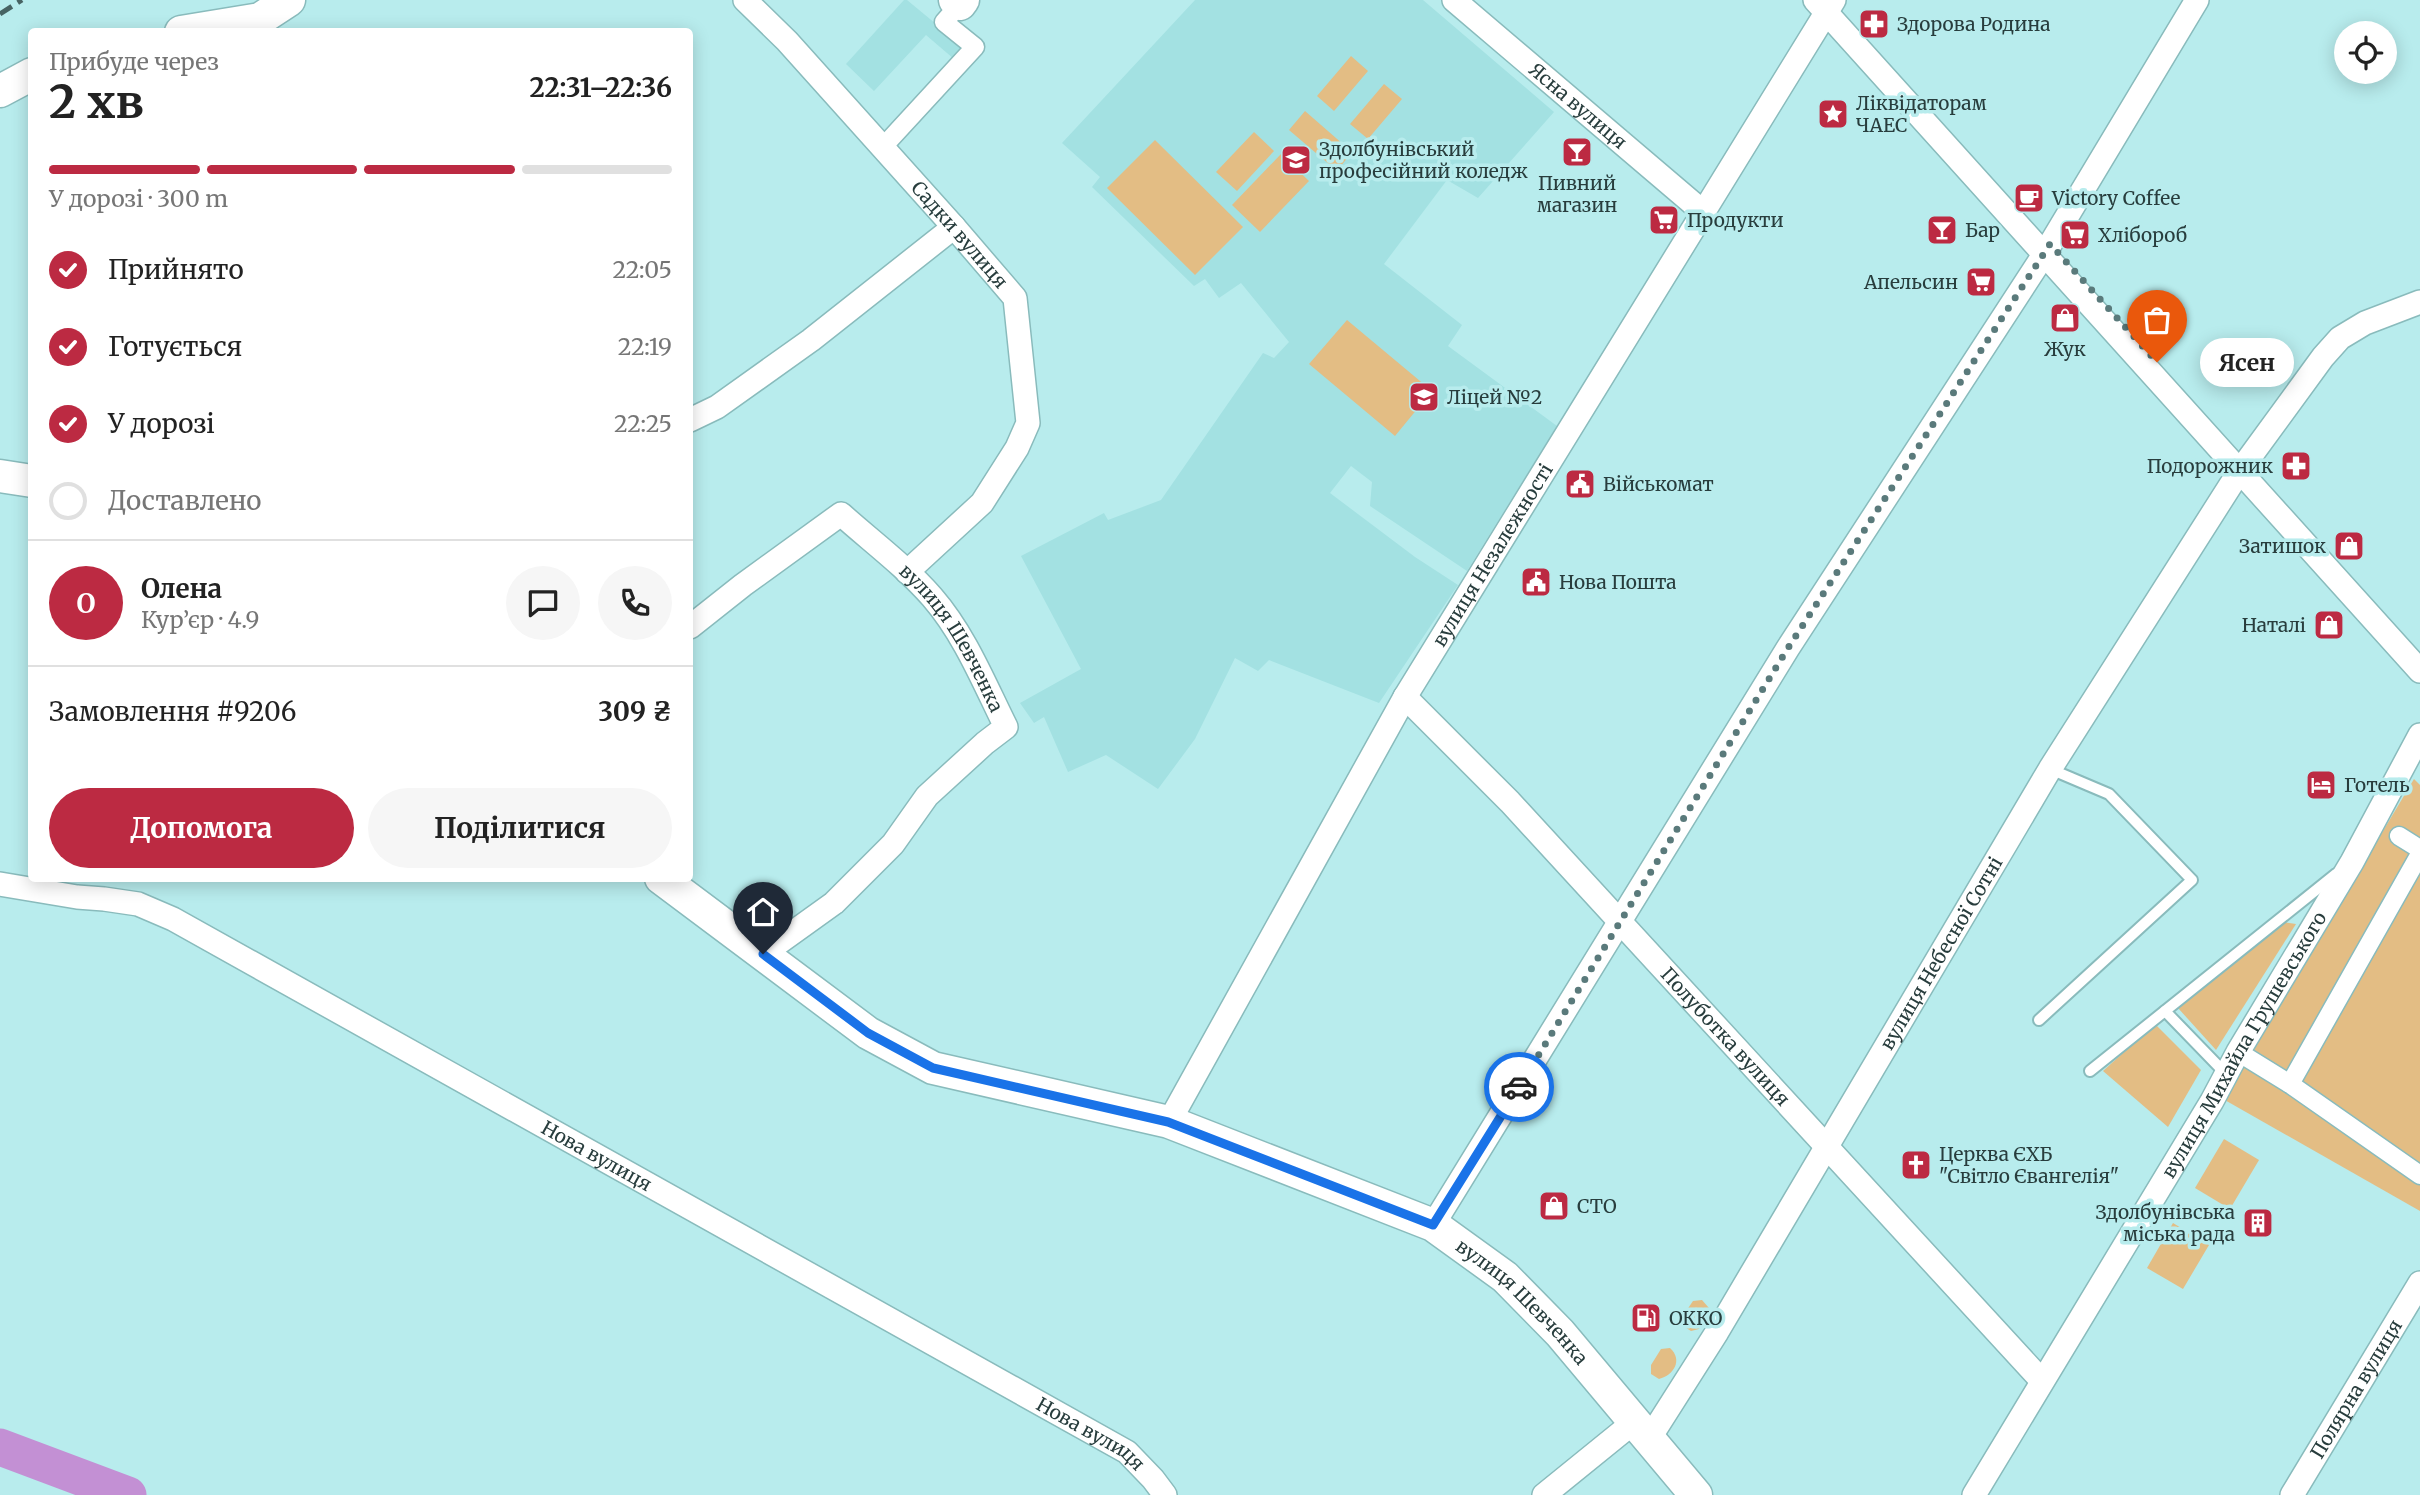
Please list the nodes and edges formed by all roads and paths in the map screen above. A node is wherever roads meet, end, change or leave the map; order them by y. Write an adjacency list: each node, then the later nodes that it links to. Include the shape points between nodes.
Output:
1 (289, 0): 7 (main road, via 261,19)
2 (745, 0): 10 (street, Садки вулиця)
3 (1454, 0): 11 (street, Ясна вулиця)
4 (2197, 0): 13 (street)
5 (959, 1): 10 (street, via 944,22 975,47)
6 (1827, 3): 11 (street, вулиця Незалежності); 13 (street)
7 (206, 28)
8 (28, 76): 9 (main road)
9 (0, 91)
10 (882, 148): 12 (street, Садки вулиця)
11 (1703, 212): 23 (street, вулиця Незалежності)
12 (954, 227): 15 (street, via 811,340 717,407); 19 (street, Садки вулиця, via 1015,298 1028,424 982,503)
13 (2048, 248): 16 (street); 31 (street, via 1788,648)
14 (2420, 302): 16 (street, вулиця Небесної Сотні, via 2340,338)
15 (693, 419)
16 (2243, 466): 21 (street); 22 (street); 25 (street, вулиця Небесної Сотні)
17 (0, 475): 18 (main road)
18 (28, 480)
19 (907, 572): 20 (street, вулиця Шевченка, via 841,514); 32 (street, вулиця Шевченка, via 934,598 963,639 1006,727 926,796 893,844 834,903)
20 (693, 626)
21 (2420, 653)
22 (2420, 671)
23 (1405, 697): 31 (street, Полуботка вулиця); 39 (street, вулиця Незалежності)
24 (2420, 735): 28 (street, вулиця Михайла Грушевського)
25 (2050, 769): 34 (lane, via 2109,794 2192,880); 40 (street, вулиця Небесної Сотні)
26 (2399, 836): 27 (street)
27 (2420, 851): 38 (street)
28 (2352, 862): 33 (lane); 35 (street, вулиця Михайла Грушевського)
29 (666, 882): 32 (main road, вулиця Шевченка)
30 (0, 884): 46 (street, Нова вулиця, via 138,904 173,919 1127,1452)
31 (1620, 922): 40 (street, Полуботка вулиця); 42 (street)
32 (763, 954): 39 (main road, вулиця Шевченка, via 868,1033 933,1068)
33 (2165, 1011): 36 (lane); 37 (lane)
34 (2039, 1020)
35 (2238, 1052): 37 (street, вулиця Михайла Грушевського); 38 (street)
36 (2090, 1071)
37 (2227, 1075): 44 (street, вулиця Михайла Грушевського)
38 (2290, 1084): 41 (street)
39 (1168, 1122): 42 (main road, вулиця Шевченка)
40 (1827, 1146): 44 (street, Полуботка вулиця); 45 (street, вулиця Небесної Сотні, via 1717,1332)
41 (2420, 1175)
42 (1433, 1225): 45 (main road, вулиця Шевченка, via 1505,1277 1560,1333)
43 (2420, 1283): 50 (street, Полярна вулиця)
44 (2042, 1381): 49 (street, вулиця Михайла Грушевського)
45 (1642, 1431): 47 (street, вулиця Небесної Сотні); 48 (main road, вулиця Шевченка)
46 (1165, 1495)
47 (1544, 1495)
48 (1696, 1495)
49 (1974, 1495)
50 (2292, 1495)

